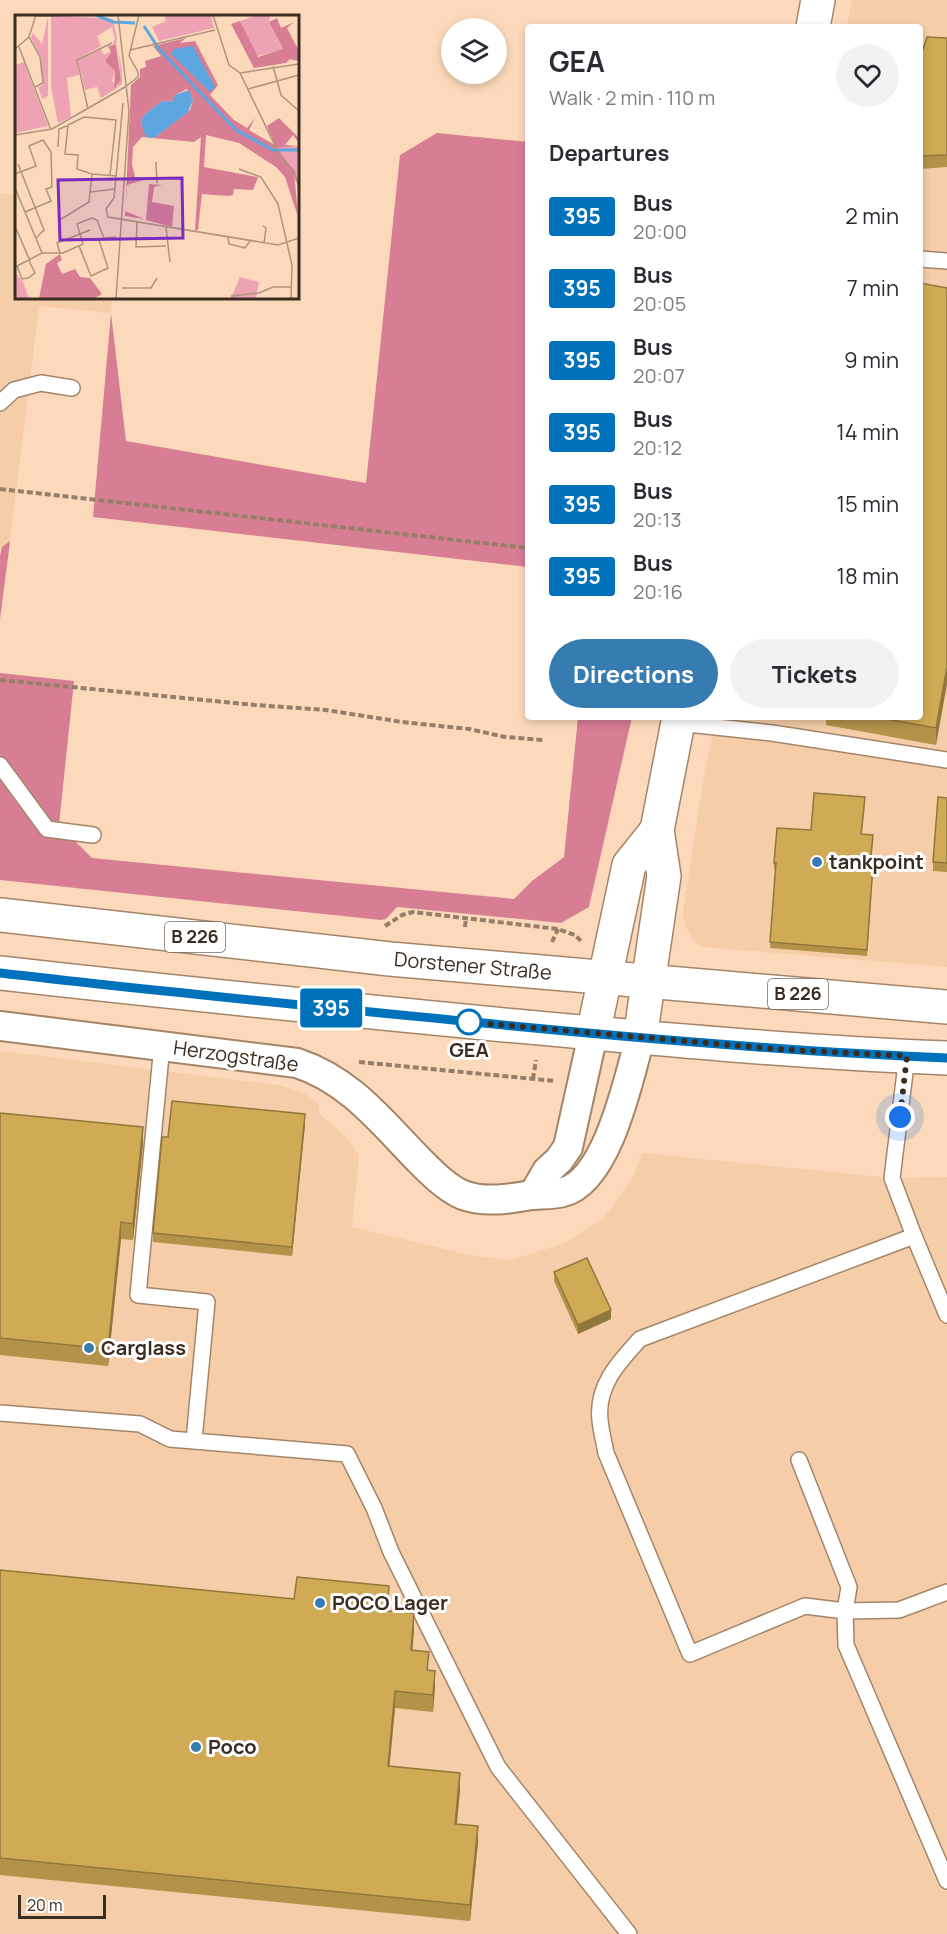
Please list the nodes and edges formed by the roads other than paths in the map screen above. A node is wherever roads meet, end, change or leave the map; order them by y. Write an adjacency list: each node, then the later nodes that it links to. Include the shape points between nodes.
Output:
1 (818, 0): 2 (main road)
2 (814, 24)
3 (923, 260): 4 (lane)
4 (947, 261)
5 (72, 388): 6 (lane, via 41,383 14,390)
6 (0, 403)
7 (678, 720): 9 (lane); 12 (main road, Herzogstraße)
8 (774, 720): 9 (lane)
9 (772, 733): 10 (lane)
10 (947, 760)
11 (0, 765): 13 (lane, via 48,829)
12 (657, 830): 16 (main road, Herzogstraße, via 629,865); 17 (main road, Herzogstraße, via 664,876)
13 (93, 835)
14 (0, 915): 16 (main road, Dorstener Straße / B 226, via 390,959)
15 (0, 973): 20 (main road)
16 (605, 977): 17 (main road, Dorstener Straße / B 226); 20 (main road, Herzogstraße)
17 (648, 981): 18 (main road, Dorstener Straße / B 226); 21 (main road, Herzogstraße)
18 (947, 1007)
19 (0, 1026): 22 (street, Herzogstraße)
20 (593, 1034): 21 (main road); 25 (street, Herzogstraße, via 568,1147)
21 (640, 1038): 23 (main road); 25 (street, Herzogstraße, via 620,1109 600,1159 580,1182 564,1192)
22 (162, 1045): 25 (street, Herzogstraße, via 297,1063 315,1069 360,1099 437,1178 463,1195 482,1199); 29 (lane, via 138,1295 207,1302)
23 (907, 1056): 24 (main road); 26 (lane, via 892,1178)
24 (947, 1058)
25 (533, 1195)
26 (914, 1236): 27 (lane); 32 (lane, via 640,1339 603,1387 600,1418 606,1453 690,1654 805,1606)
27 (947, 1315)
28 (0, 1413): 29 (lane, via 140,1424 170,1439)
29 (194, 1440): 34 (lane, via 347,1454 498,1767)
30 (799, 1460): 32 (lane, via 849,1587)
31 (947, 1592): 32 (lane, via 898,1610)
32 (845, 1611): 33 (lane, via 846,1645)
33 (947, 1881)
34 (629, 1934)

